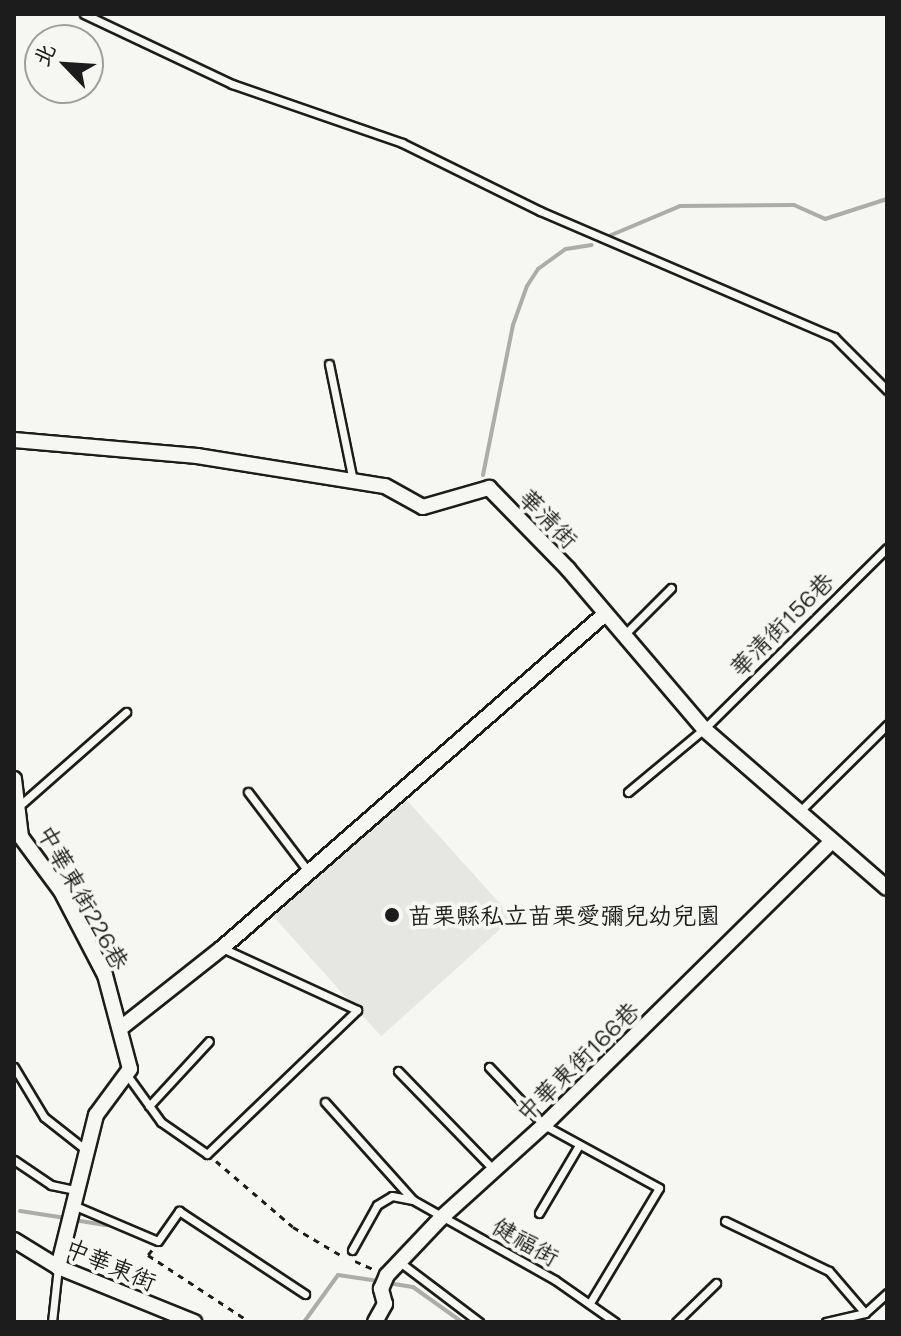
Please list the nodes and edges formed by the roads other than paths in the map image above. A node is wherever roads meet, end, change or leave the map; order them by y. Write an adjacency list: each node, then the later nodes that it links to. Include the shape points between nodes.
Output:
1 (84, 14): 3 (lane, via 232,84 402,143 540,211 834,337)
2 (329, 364): 5 (lane)
3 (887, 390)
4 (14, 440): 5 (street, 華清街, via 197,456)
5 (353, 481): 8 (street, 華清街, via 385,486 423,507 489,488)
6 (887, 548): 12 (lane, 華清街156巷)
7 (671, 588): 9 (lane)
8 (605, 614): 9 (street, 華清街); 19 (street)
9 (625, 634): 12 (street, 華清街)
10 (126, 712): 16 (lane)
11 (887, 725): 17 (lane)
12 (704, 729): 15 (lane, 華清街156巷); 17 (street, 華清街)
13 (14, 779): 16 (street, 中華東街226巷)
14 (248, 792): 19 (lane)
15 (628, 792)
16 (18, 807): 22 (street, 中華東街226巷, via 21,837 79,922)
17 (799, 812): 18 (street, 華清街)
18 (832, 841): 20 (street, 華清街); 30 (street, 中華東街166巷)
19 (308, 871): 21 (street)
20 (887, 887)
21 (222, 948): 22 (street); 29 (lane, via 357,1010 207,1154 161,1122)
22 (122, 1027): 27 (street, 中華東街226巷)
23 (209, 1041): 29 (lane)
24 (14, 1067): 32 (lane, via 44,1117)
25 (489, 1067): 30 (lane)
26 (398, 1071): 34 (lane)
27 (127, 1075): 29 (lane); 32 (street, via 96,1115)
28 (325, 1102): 35 (lane, 健福街)
29 (149, 1106)
30 (544, 1125): 31 (lane); 34 (street, 中華東街166巷)
31 (579, 1145): 37 (lane); 47 (lane, via 659,1188)
32 (86, 1150): 36 (street)
33 (14, 1160): 36 (lane)
34 (493, 1169): 38 (street, 中華東街166巷)
35 (413, 1200): 38 (lane, 健福街); 41 (lane, via 392,1196 377,1205)
36 (73, 1202): 43 (street); 46 (lane, via 158,1241 179,1211)
37 (539, 1213)
38 (441, 1218): 42 (street, 中華東街166巷); 47 (lane, 健福街)
39 (725, 1221): 48 (lane, via 829,1271)
40 (14, 1240): 43 (street, 中華東街)
41 (352, 1250)
42 (401, 1263): 52 (street, 中華東街166巷, via 384,1282 385,1304); 53 (lane)
43 (58, 1267): 50 (lane); 51 (street, 中華東街)
44 (716, 1283): 49 (lane)
45 (887, 1293): 48 (lane)
46 (305, 1294)
47 (590, 1303): 54 (lane, 健福街)
48 (865, 1313): 57 (lane)
49 (683, 1315): 55 (lane); 56 (lane)
50 (52, 1322)
51 (193, 1322)
52 (375, 1322)
53 (479, 1322)
54 (615, 1322)
55 (676, 1322)
56 (691, 1322)
57 (826, 1322)

